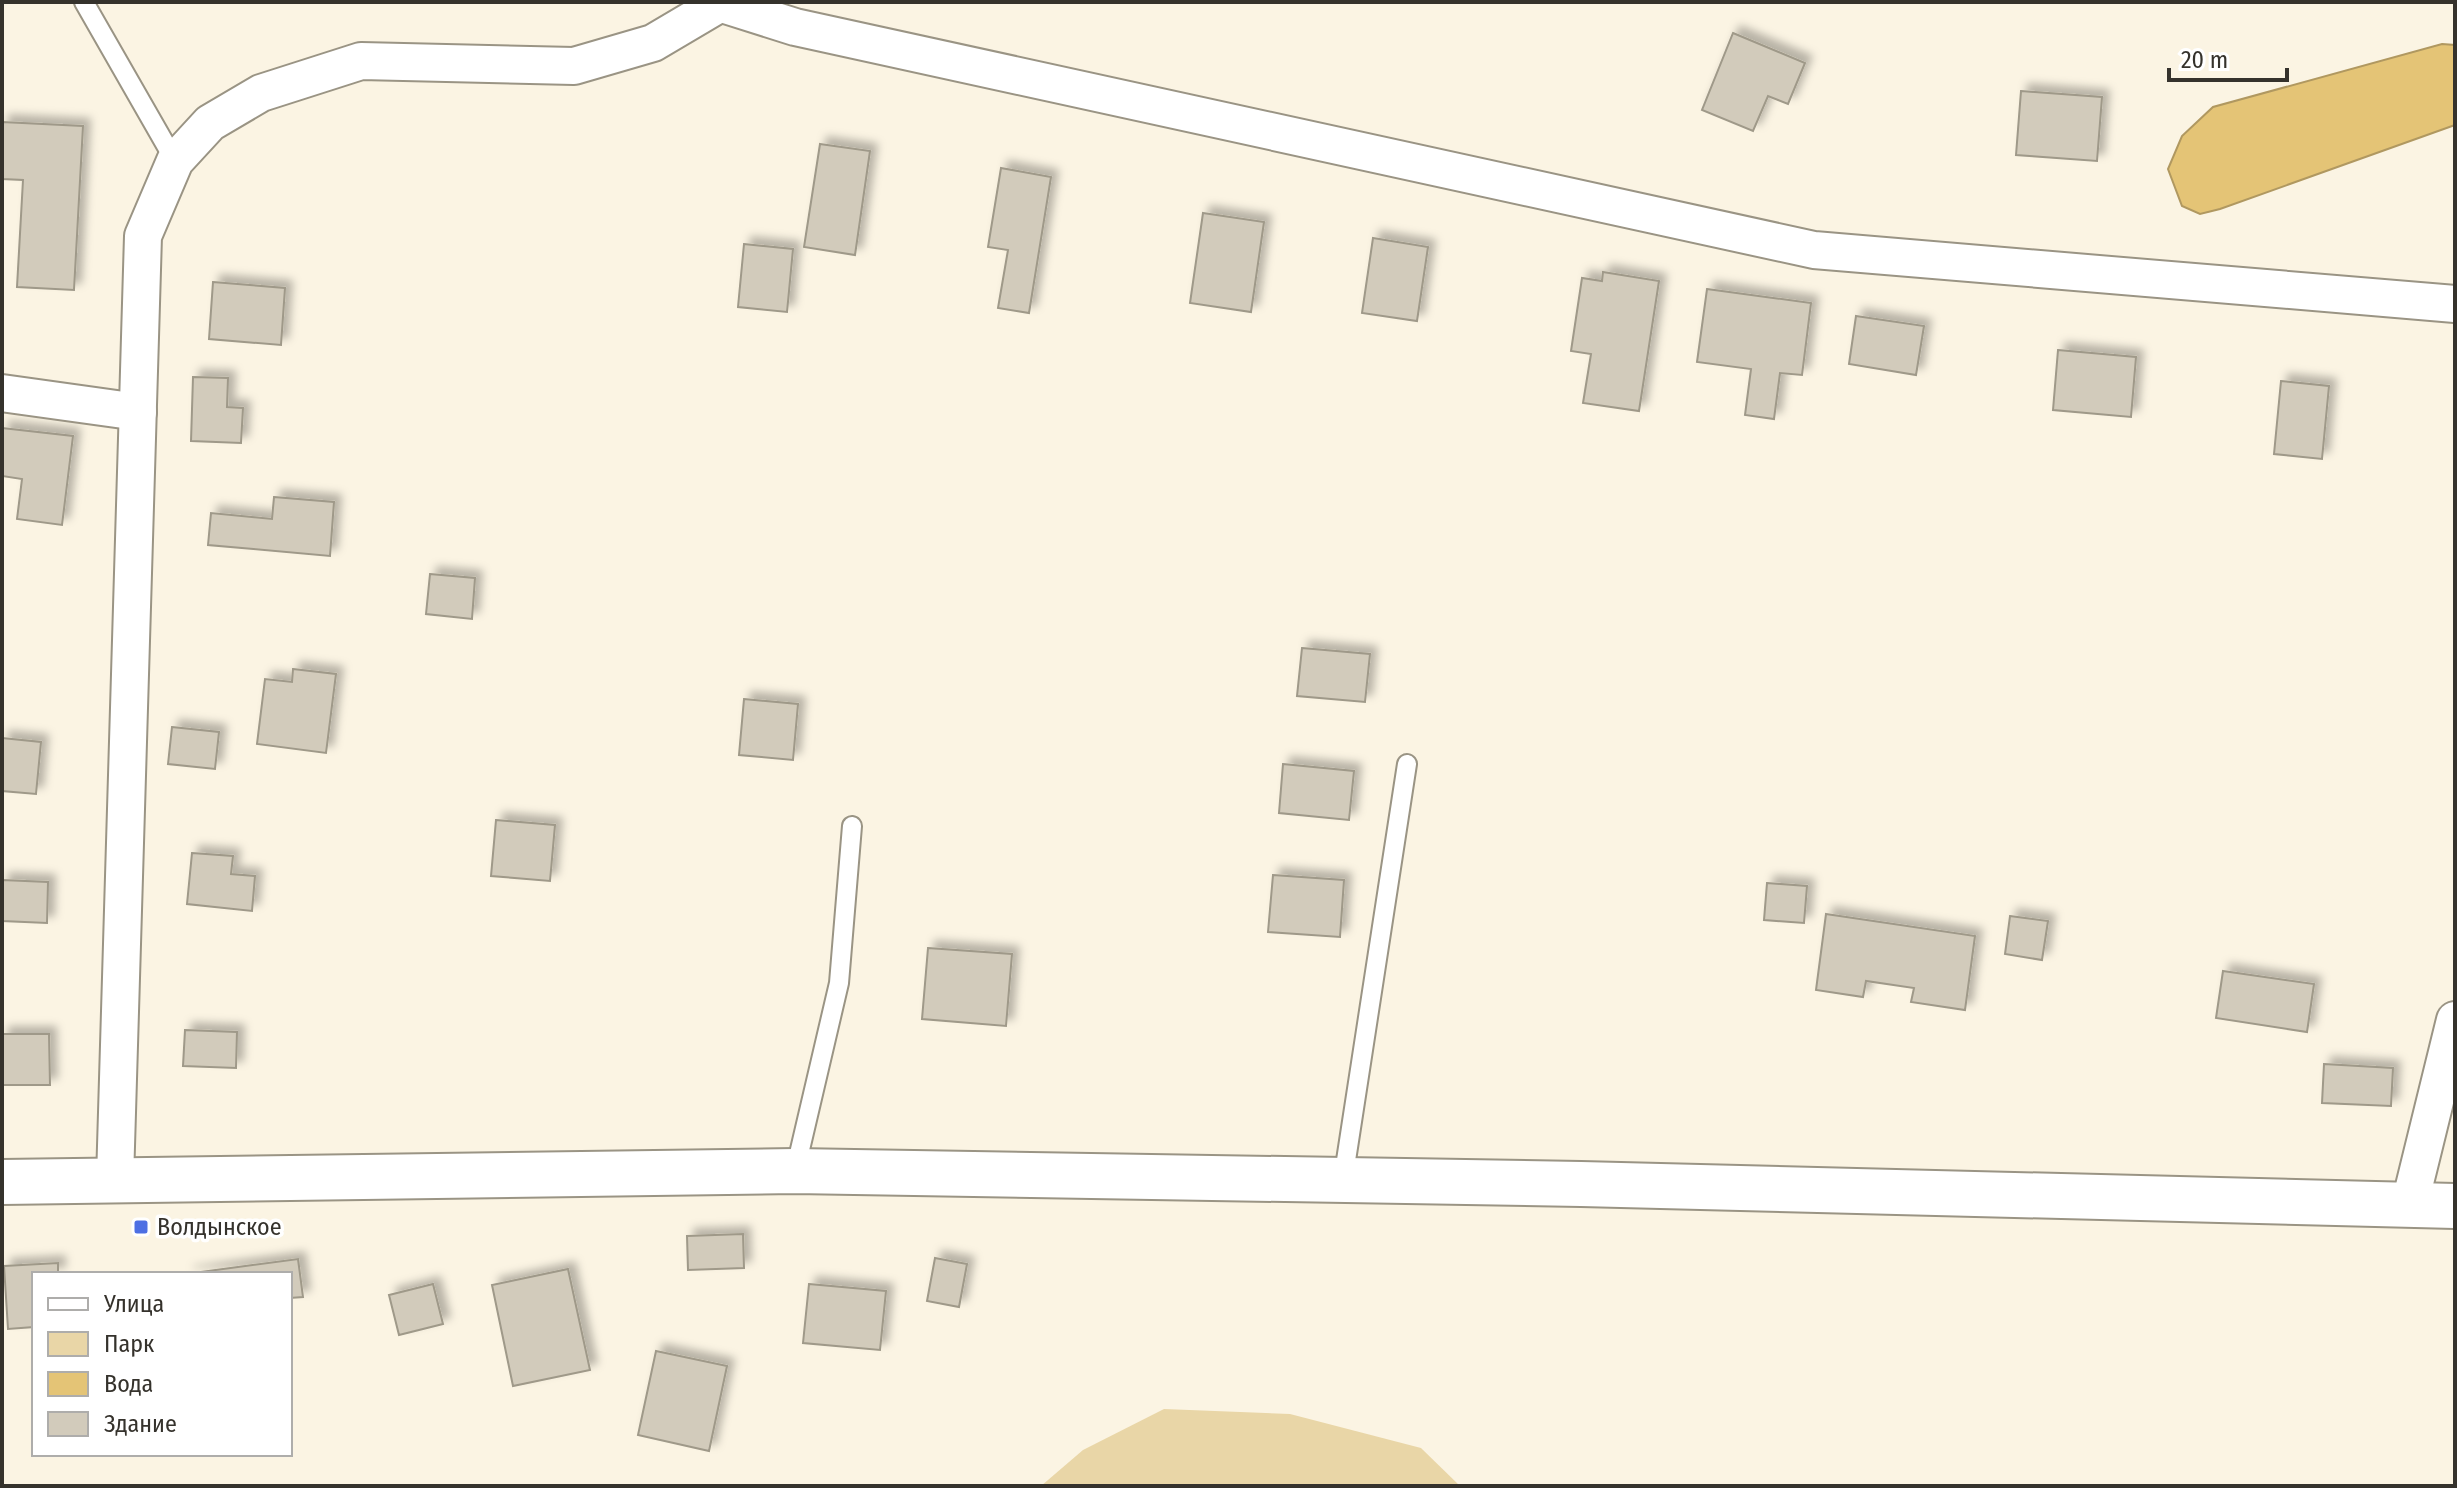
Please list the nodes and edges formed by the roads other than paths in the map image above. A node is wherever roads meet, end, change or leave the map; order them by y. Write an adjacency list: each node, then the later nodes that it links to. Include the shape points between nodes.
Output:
1 (84, 2): 3 (lane)
2 (718, 3): 3 (street, via 653,43 574,66 361,61 261,93 210,123); 4 (street, via 795,27 1814,250)
3 (175, 161): 6 (street, via 143,236)
4 (2455, 304)
5 (2, 393): 6 (street)
6 (138, 412): 11 (street)
7 (1407, 764): 12 (lane)
8 (852, 826): 10 (lane, via 839,983)
9 (2455, 1020): 14 (street)
10 (795, 1171): 11 (street); 12 (street)
11 (115, 1180): 13 (street)
12 (1343, 1180): 14 (street)
13 (2, 1182)
14 (2410, 1203): 15 (street)
15 (2455, 1206)

